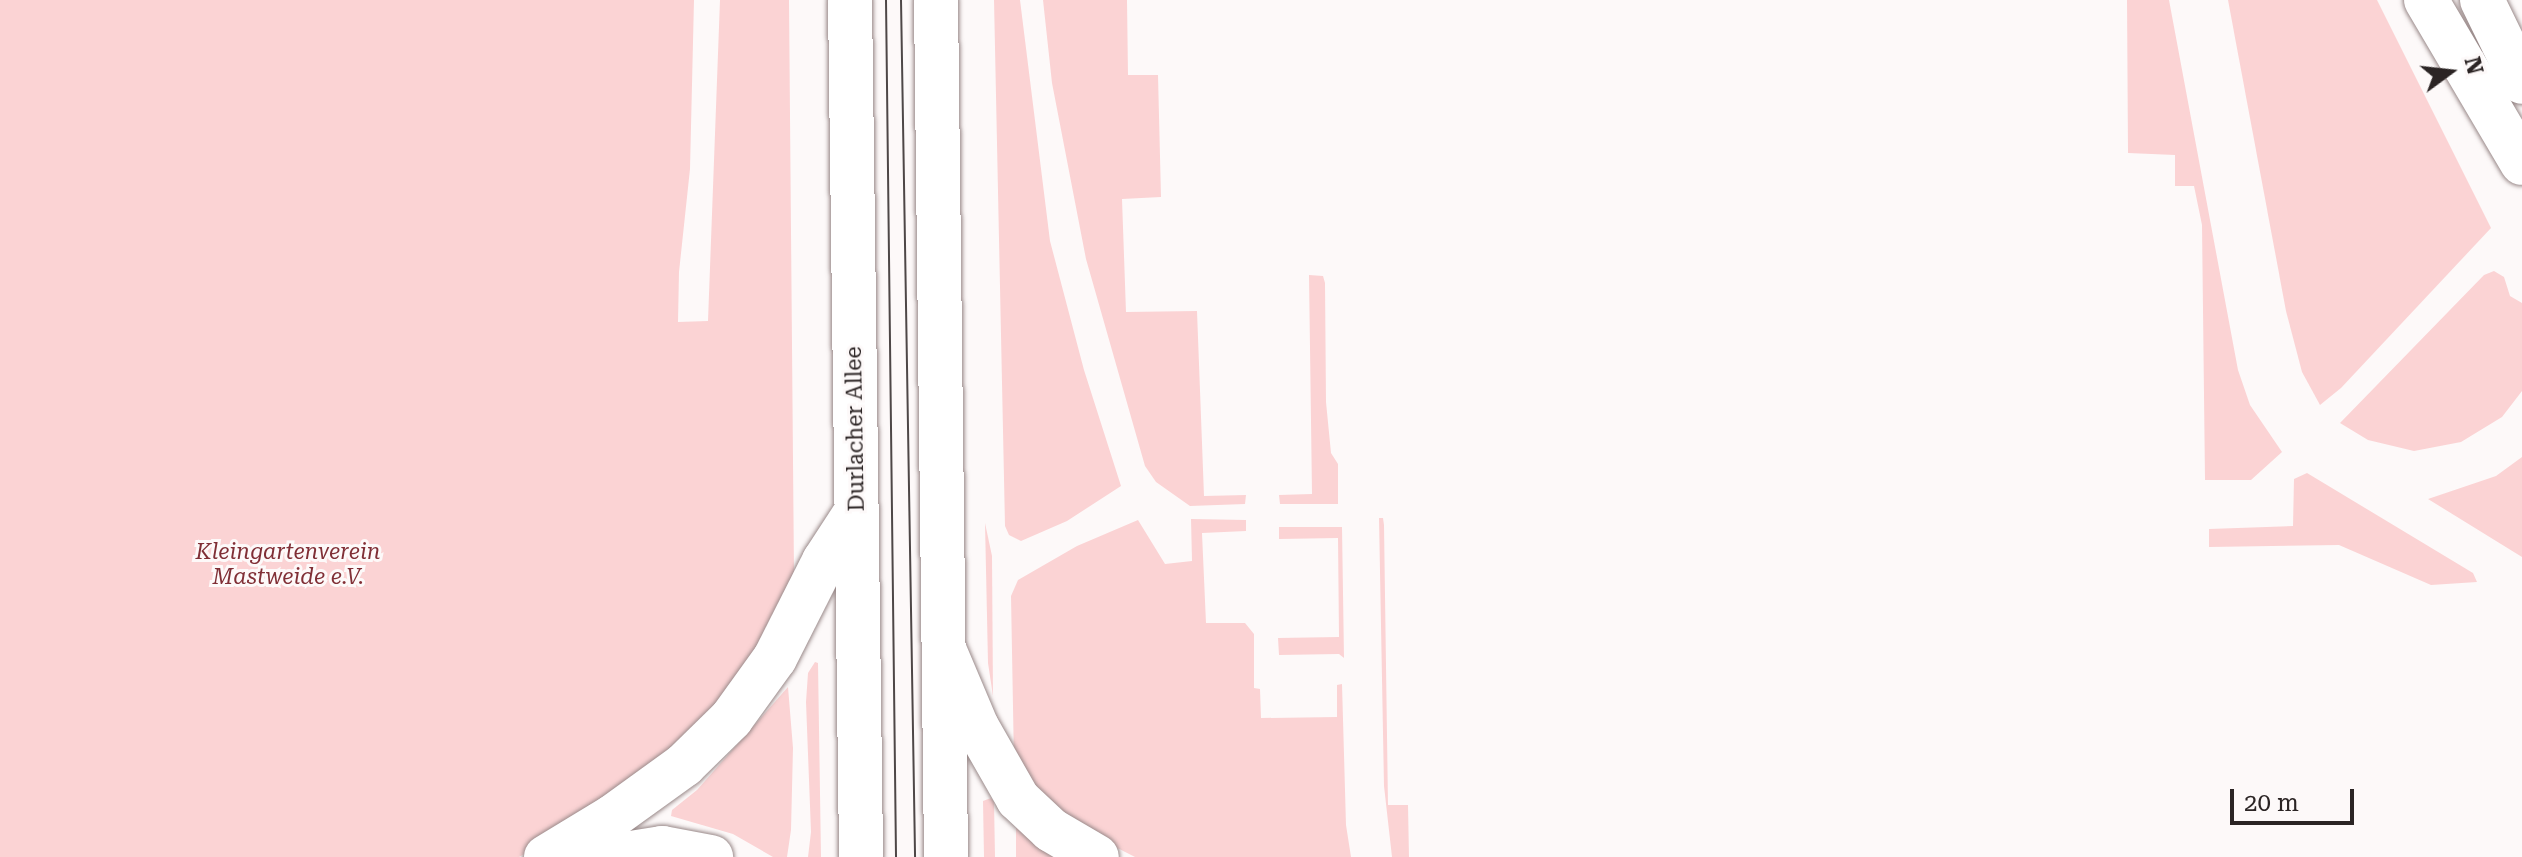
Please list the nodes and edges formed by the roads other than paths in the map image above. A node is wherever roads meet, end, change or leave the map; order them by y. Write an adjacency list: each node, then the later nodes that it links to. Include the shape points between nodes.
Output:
1 (850, 0): 7 (main road, Durlacher Allee)
2 (936, 0): 8 (main road)
3 (2426, 0): 6 (main road)
4 (2482, 0): 5 (main road)
5 (2522, 82)
6 (2522, 163)
7 (856, 512): 9 (main road, via 824,561 775,658 731,719 684,765); 12 (main road, Durlacher Allee)
8 (944, 649): 13 (main road); 14 (main road, via 977,727 1018,799 1051,830)
9 (546, 857)
10 (606, 857): 11 (main road, via 662,848)
11 (711, 857)
12 (861, 857)
13 (946, 857)
14 (1097, 857)

